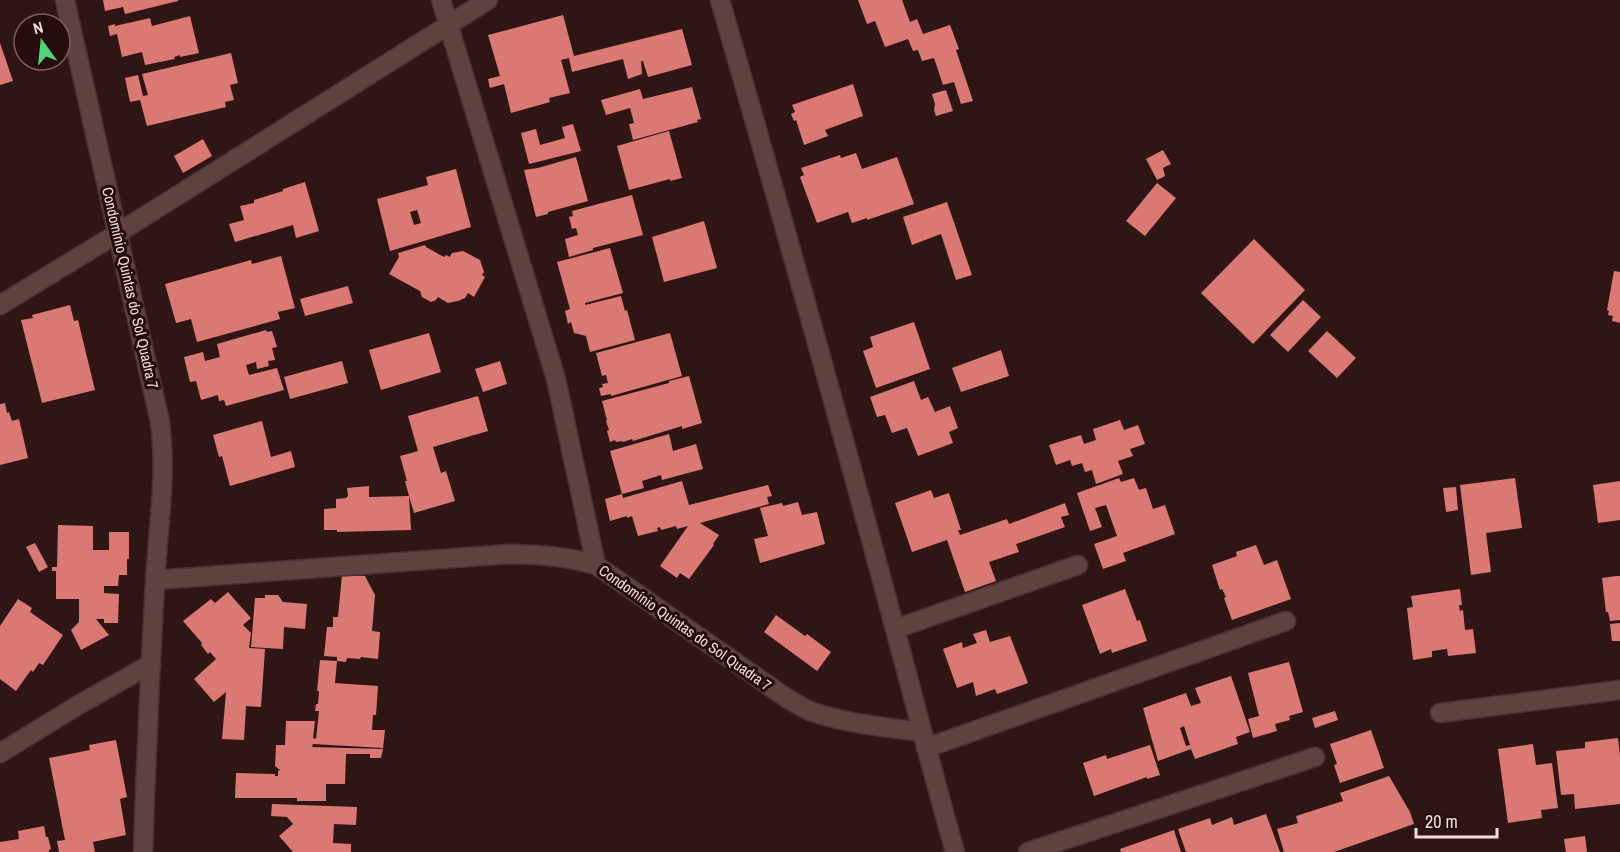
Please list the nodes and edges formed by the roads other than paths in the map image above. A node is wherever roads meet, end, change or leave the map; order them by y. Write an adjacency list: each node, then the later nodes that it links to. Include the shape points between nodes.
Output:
1 (65, 0): 6 (street, Condomínio Quintas do Sol Quadra 7)
2 (441, 0): 5 (street)
3 (488, 0): 5 (street)
4 (720, 0): 12 (street)
5 (448, 25): 6 (street); 9 (street, via 556,379)
6 (118, 232): 7 (street); 10 (street, Condomínio Quintas do Sol Quadra 7, via 163,444)
7 (0, 304)
8 (1078, 565): 12 (street)
9 (596, 566): 10 (street, Condomínio Quintas do Sol Quadra 7, via 573,558 510,554); 16 (street, Condomínio Quintas do Sol Quadra 7, via 810,711)
10 (155, 580): 13 (street, Condomínio Quintas do Sol Quadra 7)
11 (1286, 621): 16 (street)
12 (895, 629): 16 (street)
13 (151, 664): 17 (street); 19 (street, Condomínio Quintas do Sol Quadra 7)
14 (1620, 690): 15 (street)
15 (1440, 713)
16 (923, 740): 20 (street)
17 (0, 753)
18 (1315, 757): 21 (street)
19 (143, 852)
20 (955, 852)
21 (1028, 852)

